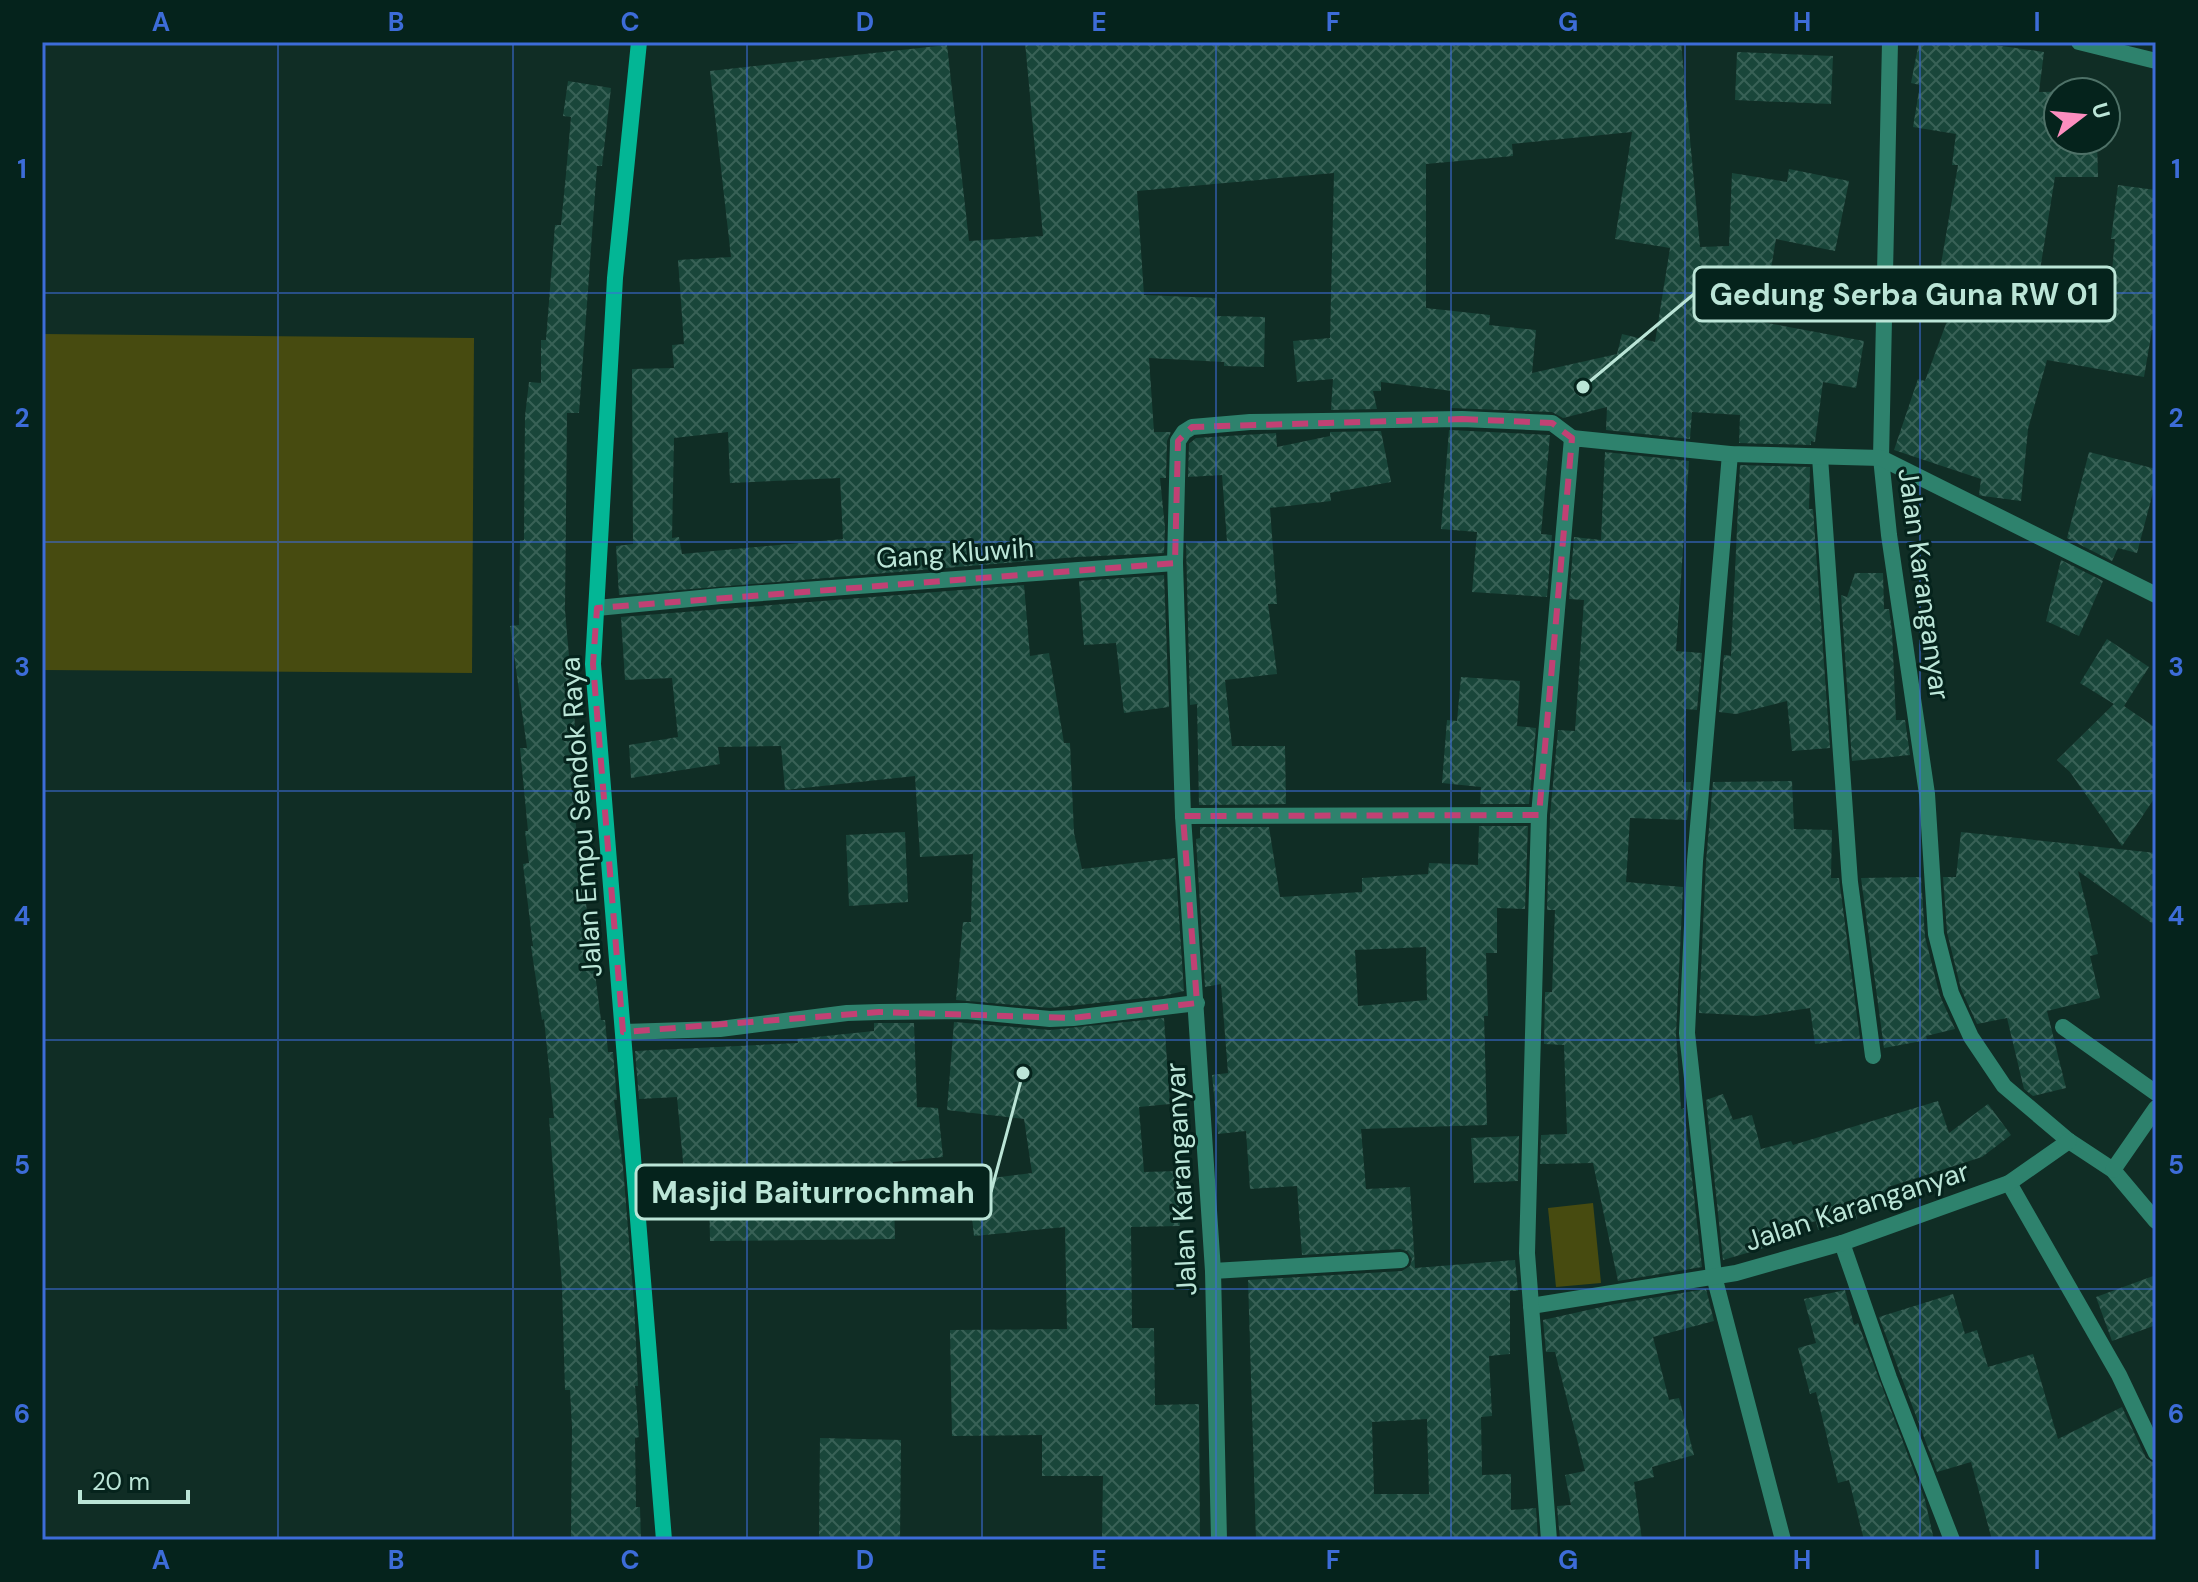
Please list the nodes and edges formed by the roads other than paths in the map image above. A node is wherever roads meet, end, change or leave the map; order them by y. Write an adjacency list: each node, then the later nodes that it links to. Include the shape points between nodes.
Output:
1 (639, 42): 11 (main road, Jalan Empu Sendok Raya, via 615,278)
2 (1890, 42): 8 (street)
3 (2079, 42): 4 (street)
4 (2156, 61)
5 (1572, 438): 6 (street, Jalan Karanganyar); 9 (street, Jalan Karanganyar, via 1552,423 1462,419 1192,427 1178,441); 12 (street)
6 (1730, 454): 7 (street, Jalan Karanganyar); 27 (street, via 1695,861 1687,1033)
7 (1820, 457): 8 (street, Jalan Karanganyar); 17 (street, via 1850,882)
8 (1881, 458): 10 (street); 20 (street, Jalan Karanganyar, via 1927,794 1936,934 1951,993 1971,1037 2004,1086)
9 (1175, 563): 11 (street, Gang Kluwih); 13 (street, Jalan Karanganyar)
10 (2156, 595)
11 (597, 608): 16 (main road, Jalan Empu Sendok Raya, via 593,664)
12 (1539, 815): 13 (street); 28 (street, via 1527,1253)
13 (1183, 816): 14 (street, Jalan Karanganyar)
14 (1197, 1003): 16 (street, via 1061,1019 966,1011 879,1012 720,1029); 26 (street, Jalan Karanganyar)
15 (2063, 1027): 18 (street)
16 (623, 1032): 30 (main road, Jalan Empu Sendok Raya)
17 (1873, 1056)
18 (2156, 1093)
19 (2156, 1108): 21 (street)
20 (2069, 1141): 21 (street); 22 (street, Jalan Karanganyar)
21 (2113, 1170): 23 (street)
22 (2009, 1183): 24 (street, Jalan Karanganyar); 29 (street, Jalan Karanganyar, via 2119,1375)
23 (2156, 1221)
24 (1842, 1243): 27 (street, Jalan Karanganyar); 34 (street)
25 (1401, 1260): 26 (street)
26 (1213, 1271): 31 (street, Jalan Karanganyar)
27 (1714, 1276): 28 (street, Jalan Karanganyar); 33 (street)
28 (1531, 1306): 32 (street)
29 (2156, 1453)
30 (664, 1540)
31 (1219, 1540)
32 (1549, 1540)
33 (1783, 1540)
34 (1952, 1540)

